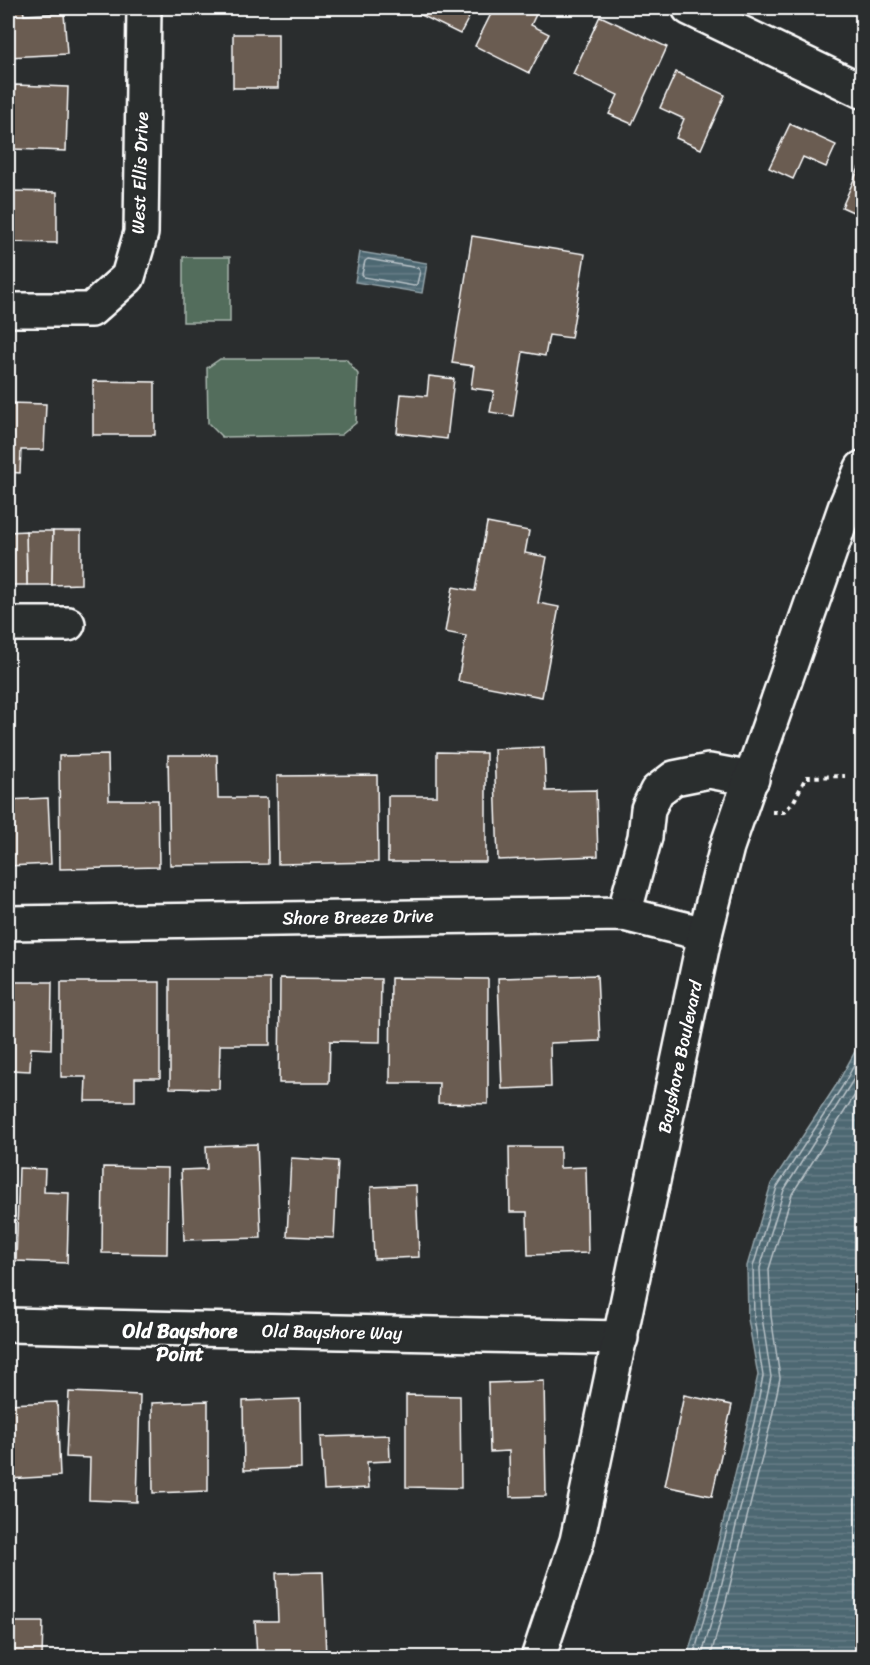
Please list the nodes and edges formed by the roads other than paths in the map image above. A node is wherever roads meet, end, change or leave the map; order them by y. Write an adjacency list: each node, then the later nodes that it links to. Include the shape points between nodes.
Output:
1 (144, 8): 4 (street, West Ellis Drive, via 141,233 128,277 91,310)
2 (689, 8): 3 (street)
3 (862, 90)
4 (8, 310)
5 (862, 468): 8 (street, Bayshore Boulevard, via 844,508)
6 (8, 624): 7 (street)
7 (68, 624)
8 (752, 779): 9 (street, via 710,771 674,778 657,791 648,809 645,837); 11 (street, Bayshore Boulevard, via 727,847)
9 (624, 914): 10 (street, Shore Breeze Drive); 11 (street, Shore Breeze Drive)
10 (8, 923)
11 (705, 934): 13 (street, Bayshore Boulevard)
12 (8, 1324): 13 (street, Old Bayshore Way)
13 (621, 1338): 14 (street, Bayshore Boulevard, via 578,1540)
14 (538, 1658)

